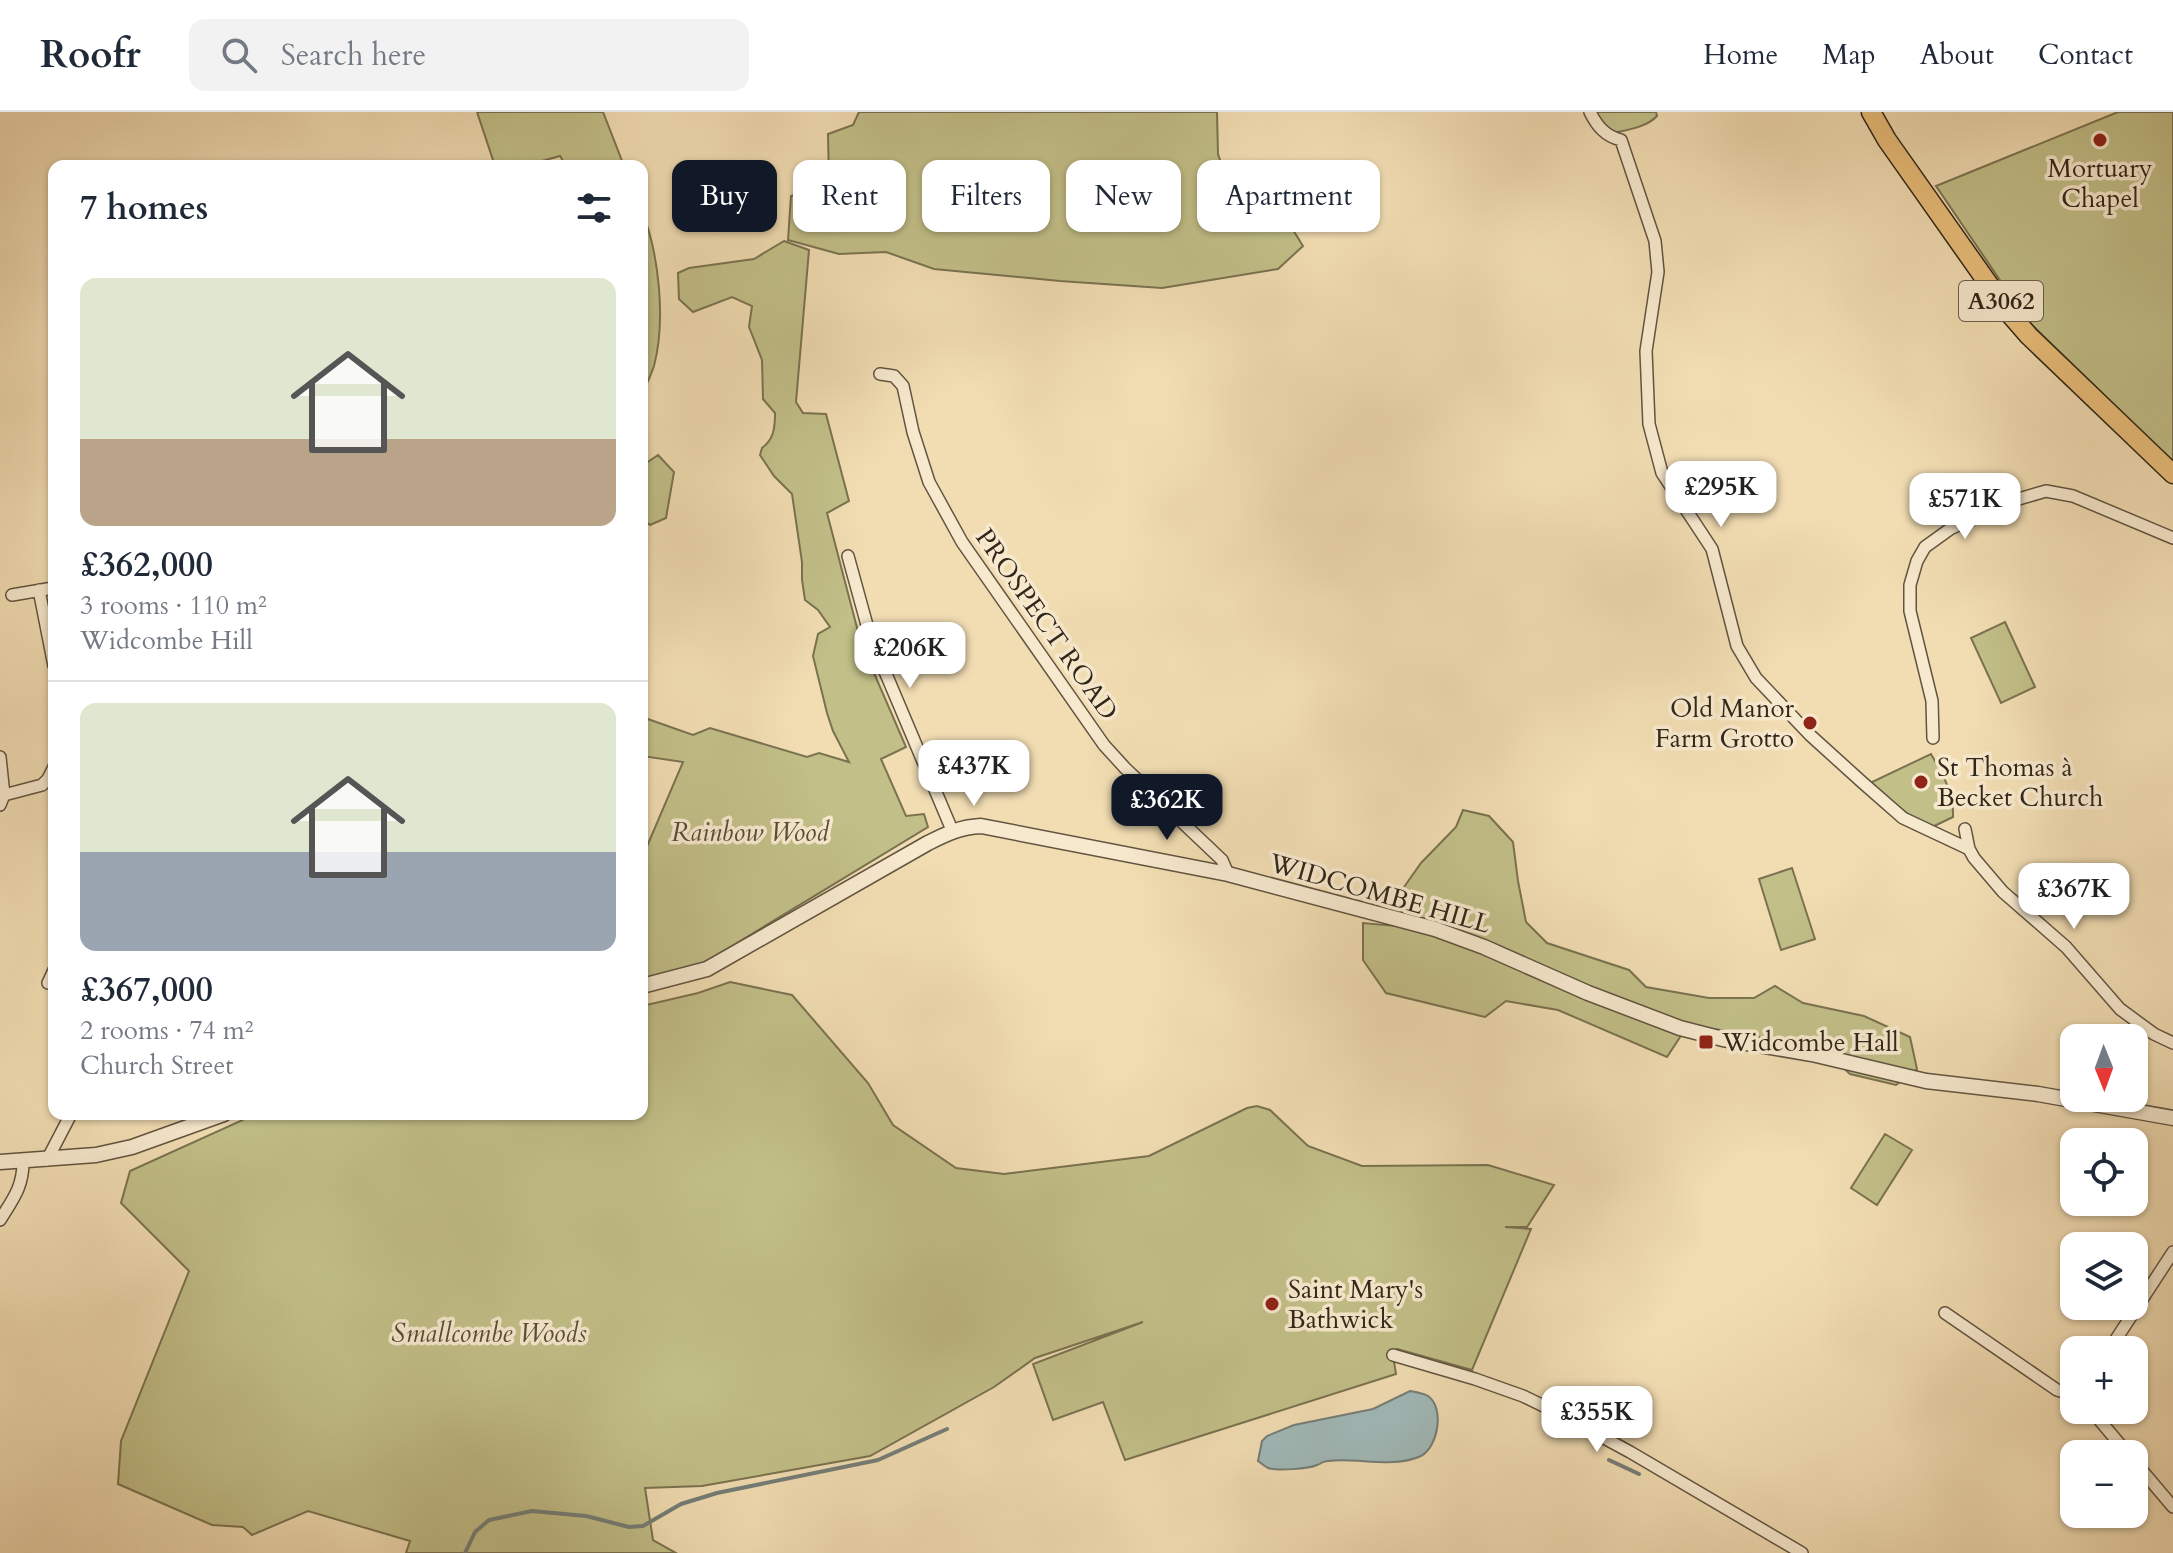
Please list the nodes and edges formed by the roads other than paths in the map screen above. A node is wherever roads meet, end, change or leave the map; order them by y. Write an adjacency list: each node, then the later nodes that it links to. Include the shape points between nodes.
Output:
1 (1590, 112): 17 (street, via 1601,130 1621,140 1655,241 1658,272 1646,351 1649,424 1662,473 1712,549 1737,646 1756,678 1810,735 1903,818)
2 (1871, 112): 4 (main road, A3062, via 2009,313)
3 (880, 374): 18 (street, PROSPECT ROAD, via 894,376 903,386 929,482 971,555 1104,745 1222,860)
4 (2173, 474)
5 (2173, 538): 11 (street, via 2073,496 2046,491 2005,503 1925,547 1910,585 1910,611 1932,701)
6 (848, 556): 16 (street, via 870,636)
7 (48, 589): 8 (street)
8 (39, 590): 9 (street); 10 (street)
9 (12, 595)
10 (48, 636)
11 (1933, 738)
12 (0, 757): 14 (street)
13 (48, 779): 14 (street)
14 (2, 800)
15 (1965, 829): 17 (street)
16 (952, 830): 18 (street, WIDCOMBE HILL, via 997,829); 19 (street, WIDCOMBE HILL, via 707,969)
17 (1969, 849): 20 (street, via 2003,892 2066,947 2120,1009)
18 (1228, 874): 21 (street, WIDCOMBE HILL, via 1435,929 1709,1036 1917,1080)
19 (648, 984)
20 (2173, 1043)
21 (2173, 1118)
22 (68, 1120): 24 (street)
23 (207, 1120): 24 (street, via 132,1147)
24 (47, 1160): 26 (street)
25 (0, 1162): 26 (street)
26 (23, 1162): 27 (street, via 20,1188)
27 (0, 1220)
28 (2173, 1252): 30 (street)
29 (1945, 1313): 32 (street)
30 (2118, 1336)
31 (1393, 1355): 37 (street, via 1523,1396)
32 (2060, 1391)
33 (2103, 1424): 34 (street)
34 (2116, 1440)
35 (2148, 1478): 36 (street)
36 (2173, 1507)
37 (1802, 1553)

